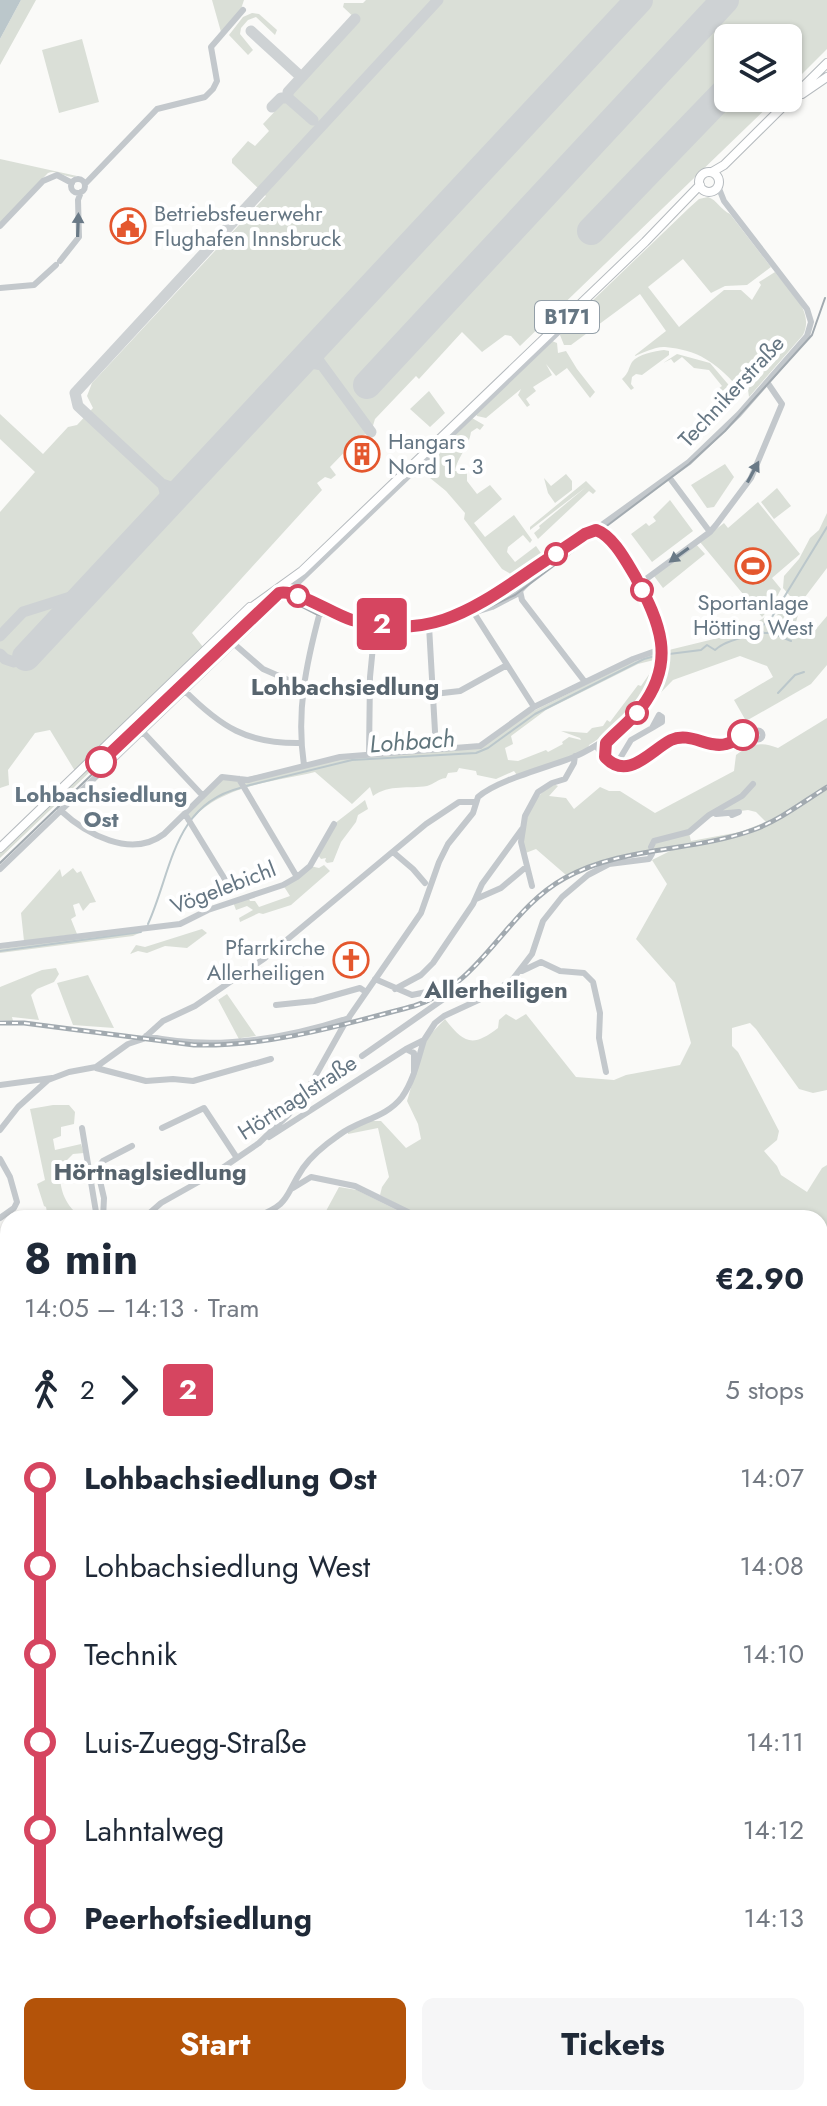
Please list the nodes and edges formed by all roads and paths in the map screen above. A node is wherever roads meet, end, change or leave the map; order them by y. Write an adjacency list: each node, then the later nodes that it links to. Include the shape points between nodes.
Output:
1 (243, 10): 7 (street, via 212,45 217,81 211,92 157,109 95,176)
2 (827, 63): 4 (main road, B171)
3 (827, 77): 5 (main road)
4 (802, 87)
5 (802, 92)
6 (777, 112): 9 (main road, B171)
7 (83, 182): 8 (street); 10 (street)
8 (72, 183): 10 (street, via 73,191); 11 (street, via 57,175 46,178)
9 (711, 184): 14 (street, Technikerstraße, via 811,317 807,336); 21 (main road, B171, via 694,194)
10 (81, 192): 12 (street, one-way to 10, via 34,285 58,263 79,237)
11 (0, 226)
12 (0, 288)
13 (575, 316): 21 (street)
14 (767, 382): 15 (street, Technikerstraße, via 724,430); 17 (street, one-way to 14, via 752,476 782,404)
15 (669, 477): 16 (street, Technikerstraße); 17 (street)
16 (598, 529): 18 (street, Technikerstraße); 20 (street)
17 (710, 532): 20 (street, one-way to 20)
18 (542, 568): 19 (street, Technikerstraße); 22 (street, Technikerstraße)
19 (511, 585): 22 (street, via 517,585); 24 (street, Technikerstraße)
20 (638, 585): 28 (street, via 656,624)
21 (280, 589): 23 (street, Technikerstraße); 27 (street); 55 (main road, B171, via 259,598)
22 (518, 594): 24 (street, Technikerstraße); 30 (street)
23 (320, 612): 25 (street, Technikerstraße); 31 (street)
24 (474, 613): 26 (street, Technikerstraße); 29 (street)
25 (375, 626): 26 (street, Technikerstraße); 41 (street)
26 (429, 626): 33 (street)
27 (233, 643): 31 (street, via 263,669); 32 (street)
28 (661, 654): 30 (street, via 656,649); 39 (street, via 656,680 641,704)
29 (507, 665): 33 (street, via 460,691); 34 (street)
30 (585, 682): 34 (street)
31 (302, 686): 38 (street)
32 (184, 690): 36 (street); 38 (street, via 211,716 244,736)
33 (434, 694): 40 (street)
34 (534, 707): 40 (street, via 484,744)
35 (652, 728): 44 (street, via 630,741)
36 (142, 731): 47 (street); 49 (street)
37 (754, 736): 44 (street, via 729,748 678,739 637,765)
38 (301, 743): 43 (street)
39 (596, 746): 42 (street); 44 (street)
40 (436, 749): 41 (street)
41 (369, 754): 43 (street)
42 (575, 756): 48 (street, via 481,793); 54 (street, via 565,779 545,787 533,800)
43 (304, 765): 46 (street)
44 (616, 765)
45 (753, 784): 50 (street)
46 (241, 785): 47 (street, via 222,777); 59 (street)
47 (203, 796): 52 (street)
48 (475, 802): 56 (street, via 459,802); 66 (street, via 439,862 421,913)
49 (60, 810): 52 (street, via 90,833 135,844 159,838); 58 (street)
50 (709, 815): 51 (street, via 739,812); 65 (street, via 689,832 654,841 651,853 605,866 568,891 543,921)
51 (732, 815)
52 (188, 818): 61 (street)
53 (334, 824): 59 (street, Vögelebichl, via 310,866)
54 (522, 829): 57 (street); 63 (street)
55 (0, 848)
56 (393, 852): 60 (street); 74 (street, via 246,973)
57 (526, 867): 62 (street); 63 (street)
58 (0, 869)
59 (297, 877): 64 (street, Vögelebichl, via 180,924)
60 (425, 883)
61 (229, 886)
62 (532, 886)
63 (474, 901): 67 (street, via 431,965)
64 (0, 946)
65 (520, 972): 68 (street); 71 (street); 80 (street, via 541,962 590,977)
66 (375, 979): 67 (street); 70 (street)
67 (395, 989): 69 (street, via 412,995)
68 (493, 989): 69 (street, via 486,985); 71 (street)
69 (455, 991): 77 (street)
70 (366, 992): 72 (street, via 360,988 312,1002); 73 (street)
71 (475, 1001): 75 (street, via 440,1019)
72 (276, 1005)
73 (349, 1018): 74 (street, via 235,1043); 87 (street, via 293,1109)
74 (146, 1036): 79 (street)
75 (424, 1040): 76 (street, Hörtnaglstraße); 81 (street)
76 (406, 1049): 81 (street, via 414,1053); 87 (street, Hörtnaglstraße)
77 (362, 1056)
78 (271, 1059): 79 (street, via 193,1081 146,1081)
79 (96, 1067): 82 (street)
80 (606, 1072)
81 (414, 1073): 91 (street, via 394,1105 337,1136 305,1165)
82 (52, 1078): 83 (street); 86 (street)
83 (0, 1085)
84 (82, 1128): 93 (street)
85 (162, 1128): 89 (street, via 204,1108)
86 (0, 1130)
87 (259, 1143): 89 (street, Hörtnaglstraße)
88 (132, 1146): 94 (street, via 97,1168)
89 (237, 1158): 95 (street, Hörtnaglstraße)
90 (0, 1159): 92 (street, via 17,1202)
91 (293, 1188): 96 (street); 97 (street, via 311,1177 349,1184)
92 (11, 1210)
93 (98, 1210)
94 (102, 1210)
95 (153, 1210)
96 (270, 1210)
97 (403, 1210)

